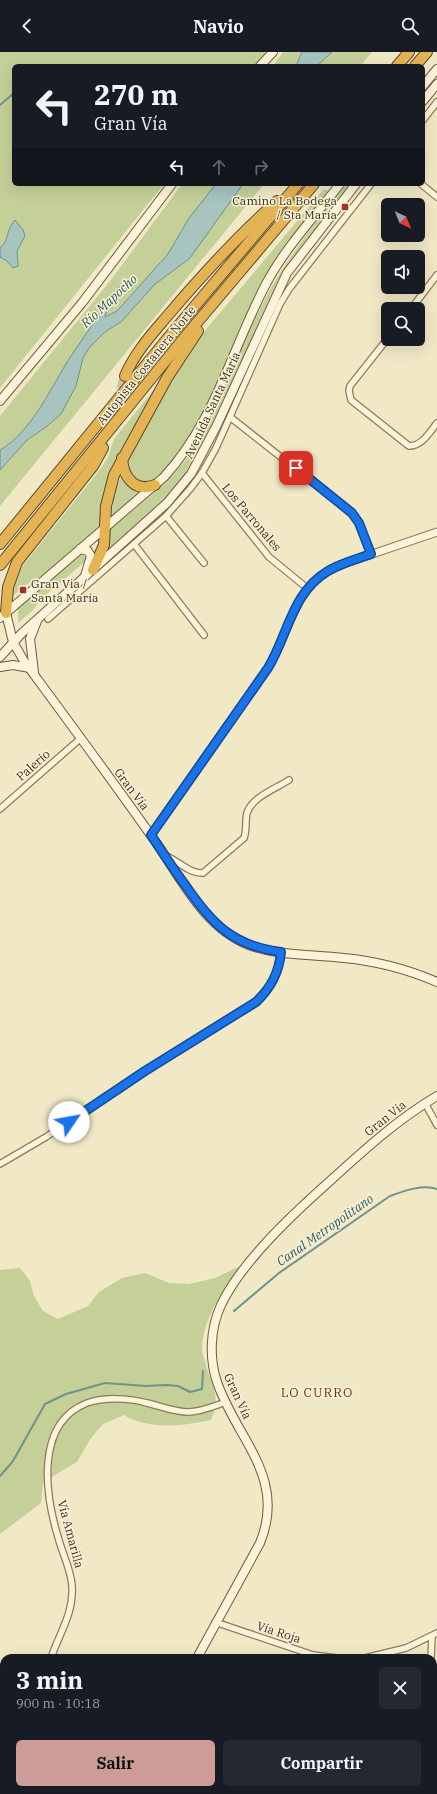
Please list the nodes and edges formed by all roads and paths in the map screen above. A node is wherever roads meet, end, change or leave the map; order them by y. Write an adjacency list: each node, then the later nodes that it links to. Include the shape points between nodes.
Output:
1 (269, 52): 5 (main road)
2 (273, 52): 6 (main road)
3 (409, 52): 7 (highway)
4 (426, 52): 8 (highway)
5 (261, 64)
6 (262, 64)
7 (399, 64)
8 (417, 64)
9 (437, 69): 10 (main road)
10 (425, 84)
11 (437, 84): 12 (main road)
12 (425, 99)
13 (437, 102): 14 (street)
14 (425, 117)
15 (170, 186): 29 (main road, via 86,297)
16 (295, 186): 28 (highway, via 264,212 217,259 140,349)
17 (295, 186): 39 (highway, Autopista Costanera Norte)
18 (312, 186): 24 (highway, Autopista Costanera Norte)
19 (338, 186): 35 (main road, Avenida Santa María, via 271,274 205,421 185,453)
20 (354, 186): 45 (main road, Avenida Santa María, via 287,273 216,427 191,474 167,503)
21 (369, 186): 30 (street, Avenida Santa María, via 289,289)
22 (423, 186): 23 (street)
23 (437, 197)
24 (242, 269): 33 (highway, via 179,358); 44 (highway, Autopista Costanera Norte)
25 (437, 275): 26 (street)
26 (416, 302)
27 (382, 346): 31 (street, via 350,386 349,396 354,404 404,444 414,446 423,440)
28 (125, 376)
29 (0, 401)
30 (230, 417): 34 (street, Avenida Santa María); 42 (street, via 352,513 359,523)
31 (437, 423)
32 (103, 448): 48 (highway, via 93,466 17,562 8,588)
33 (122, 458): 35 (highway, via 123,472 132,483 145,487); 37 (highway, via 108,492)
34 (202, 473): 36 (street, Avenida Santa María); 47 (street, Los Parronales, via 264,552)
35 (155, 485): 37 (main road, Avenida Santa María)
36 (166, 516): 40 (street, Avenida Santa María); 43 (street)
37 (105, 528): 41 (main road, Avenida Santa María); 45 (highway, via 102,551)
38 (437, 532): 42 (street)
39 (0, 544)
40 (134, 544): 50 (street, Avenida Santa María); 51 (street)
41 (80, 549): 46 (main road, via 88,551 91,556); 48 (main road, Avenida Santa María)
42 (371, 554): 47 (street, via 329,570)
43 (204, 563)
44 (0, 565)
45 (93, 570): 46 (main road, Avenida Santa María)
46 (84, 579): 49 (main road, Avenida Santa María)
47 (307, 588): 59 (street, via 295,606 279,648 268,668)
48 (3, 615): 52 (main road)
49 (38, 619): 52 (main road, Avenida Santa María); 55 (main road, Gran Vía, via 30,639)
50 (48, 619)
51 (204, 635)
52 (13, 642): 53 (main road, Avenida Santa María); 55 (main road, Gran Vía)
53 (0, 657)
54 (0, 667): 55 (main road, via 13,665)
55 (32, 672): 56 (main road, Gran Vía)
56 (81, 738): 58 (street, Palerio); 59 (main road, Gran Vía)
57 (289, 780): 60 (street, via 255,801 247,815 244,838 203,872 190,871 176,860)
58 (0, 809)
59 (151, 835): 60 (main road, Gran Vía)
60 (164, 855): 61 (main road, Gran Vía, via 202,909 222,930 247,944)
61 (281, 952): 62 (main road, Gran Vía, via 370,961); 66 (street, via 273,982 256,1002)
62 (437, 982)
63 (437, 1096): 64 (main road, Gran Vía)
64 (424, 1104): 65 (street); 67 (main road, Gran Vía, via 372,1143 295,1213 258,1253 226,1295 217,1316 212,1345 215,1373)
65 (437, 1125)
66 (0, 1164)
67 (226, 1402): 68 (main road, Gran Vía, via 262,1472 267,1490 268,1509 260,1542); 70 (street, Vía Amarilla, via 201,1411 189,1412 132,1400 102,1400 78,1407 60,1424 48,1456 49,1485 54,1524 71,1576 72,1594 68,1618)
68 (215, 1622): 71 (main road, Gran Vía); 72 (street, Vía Roja)
69 (434, 1635): 73 (street, via 399,1650); 74 (street)
70 (53, 1654)
71 (199, 1654)
72 (311, 1654)
73 (382, 1654)
74 (432, 1654)

